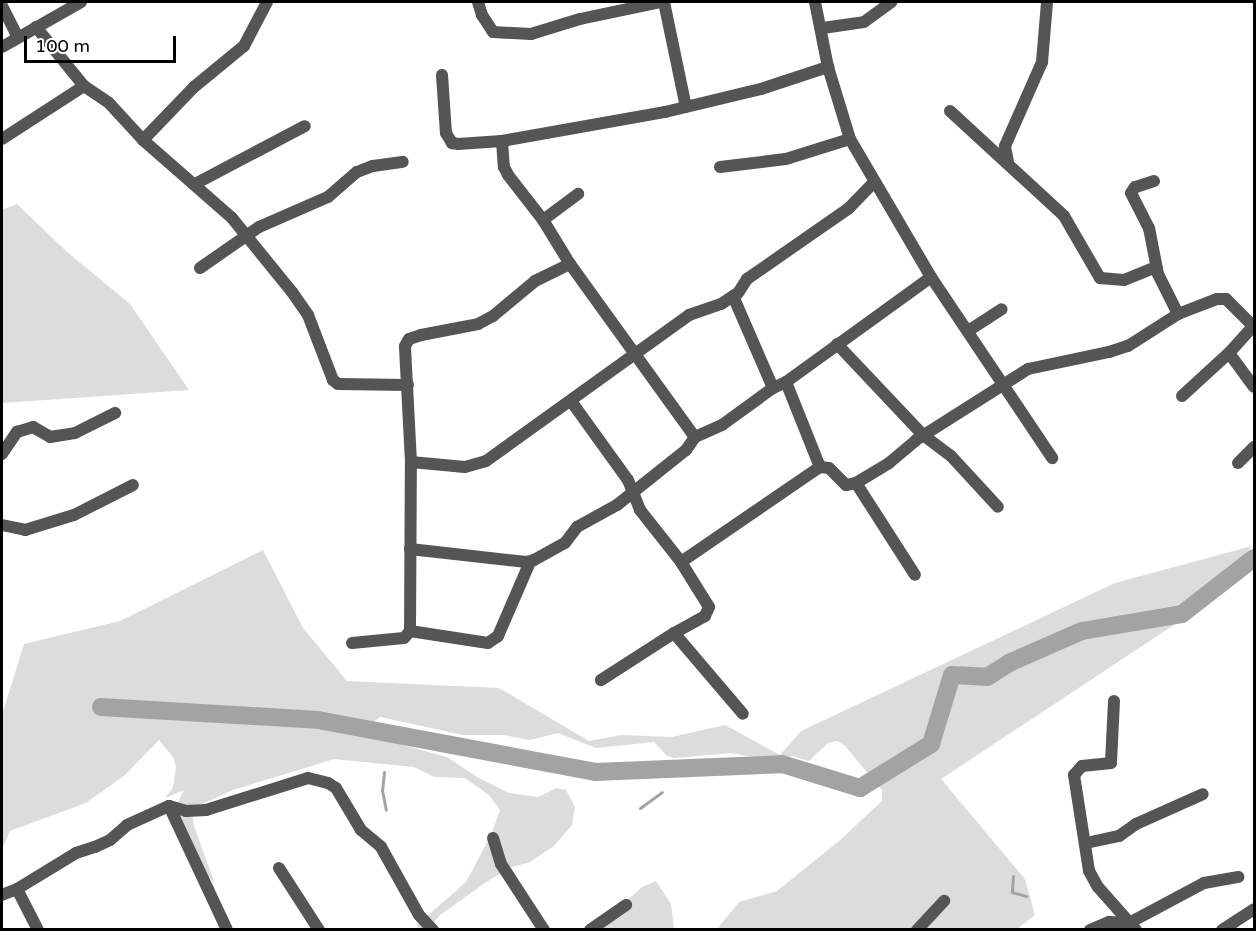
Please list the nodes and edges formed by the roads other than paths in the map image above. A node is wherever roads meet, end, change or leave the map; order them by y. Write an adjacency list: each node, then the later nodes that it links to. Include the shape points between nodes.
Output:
1 (81, 2): 9 (street)
2 (267, 2): 21 (street, via 244,46 194,87)
3 (478, 2): 4 (street, via 493,32 531,34)
4 (662, 2): 16 (street)
5 (815, 2): 10 (street)
6 (892, 2): 10 (street, via 864,22)
7 (1047, 2): 24 (street, via 1041,62 1005,146)
8 (2, 6): 11 (street)
9 (36, 27): 11 (street); 15 (street)
10 (823, 28): 13 (street)
11 (18, 37): 12 (street)
12 (2, 47)
13 (828, 66): 16 (street, via 760,89); 20 (street)
14 (442, 75): 22 (street, via 448,138 458,144)
15 (84, 86): 19 (street); 21 (street, via 110,103)
16 (686, 107): 22 (street)
17 (950, 111): 24 (street)
18 (305, 126): 28 (street)
19 (2, 139)
20 (850, 139): 25 (street, via 786,159); 27 (street)
21 (143, 140): 28 (street)
22 (502, 141): 30 (street, via 508,175)
23 (403, 162): 31 (street, via 357,172 328,197)
24 (1009, 163): 33 (street, via 1070,223 1100,278 1124,280)
25 (720, 167)
26 (1154, 181): 33 (street, via 1135,187 1131,193 1149,228)
27 (873, 183): 35 (street); 36 (street, via 849,208 763,267)
28 (195, 184): 31 (street)
29 (578, 194): 30 (street)
30 (543, 220): 32 (street)
31 (246, 236): 34 (street); 45 (street, via 308,315 333,380 338,384)
32 (570, 264): 43 (street); 45 (street, via 535,281 478,324 409,339 405,346)
33 (1156, 267): 38 (street)
34 (200, 268)
35 (932, 277): 40 (street); 41 (street)
36 (733, 296): 43 (street, via 690,315); 48 (street)
37 (1002, 309): 40 (street)
38 (1178, 314): 39 (street, via 1227,299); 46 (street, via 1128,346 1037,365)
39 (1254, 326): 42 (street)
40 (968, 331): 46 (street)
41 (837, 344): 44 (street); 52 (street)
42 (1229, 353): 47 (street); 49 (street)
43 (633, 354): 50 (street); 53 (street)
44 (786, 382): 48 (street); 59 (street)
45 (408, 385): 57 (street)
46 (1005, 385): 52 (street); 56 (street)
47 (1254, 387)
48 (773, 388): 53 (street, via 722,425)
49 (1182, 396)
50 (571, 401): 57 (street, via 486,461 465,467); 62 (street)
51 (115, 413): 55 (street, via 66,434 50,437 33,427 17,432)
52 (923, 435): 60 (street); 63 (street, via 951,456)
53 (694, 437): 62 (street, via 686,450)
54 (1254, 447): 58 (street)
55 (2, 454)
56 (1052, 458)
57 (411, 462): 65 (street)
58 (1238, 463)
59 (819, 470): 60 (street, via 829,468 846,485); 67 (street)
60 (856, 483): 68 (street)
61 (133, 485): 64 (street, via 74,515 25,530)
62 (633, 489): 66 (street, via 617,505 577,527 564,543); 67 (street, via 640,510)
63 (998, 507)
64 (2, 525)
65 (410, 549): 66 (street); 69 (street)
66 (530, 562): 69 (street, via 498,636 488,643)
67 (681, 562): 70 (street, via 709,608 705,616)
68 (915, 575)
69 (410, 631): 71 (street, via 404,638)
70 (674, 633): 72 (street); 74 (street)
71 (352, 643)
72 (601, 680)
73 (1114, 701): 78 (street, via 1110,763 1082,766 1074,775)
74 (743, 714)
75 (1203, 794): 78 (street, via 1136,824 1119,836)
76 (169, 806): 81 (street, via 127,825 110,840 76,853); 88 (street); 90 (street, via 186,811 206,810 308,778 328,783 336,788 361,830 381,847 419,915)
77 (493, 838): 91 (street, via 501,864)
78 (1086, 843): 86 (street, via 1093,879)
79 (279, 868): 89 (street)
80 (1238, 877): 86 (street, via 1204,883)
81 (17, 889): 82 (street); 87 (street)
82 (2, 896)
83 (944, 901): 93 (street)
84 (626, 905): 92 (street)
85 (1254, 909): 95 (street)
86 (1132, 926): 94 (street, via 1108,922)
87 (38, 930)
88 (227, 930)
89 (319, 930)
90 (432, 930)
91 (544, 930)
92 (590, 930)
93 (917, 930)
94 (1090, 930)
95 (1222, 930)

